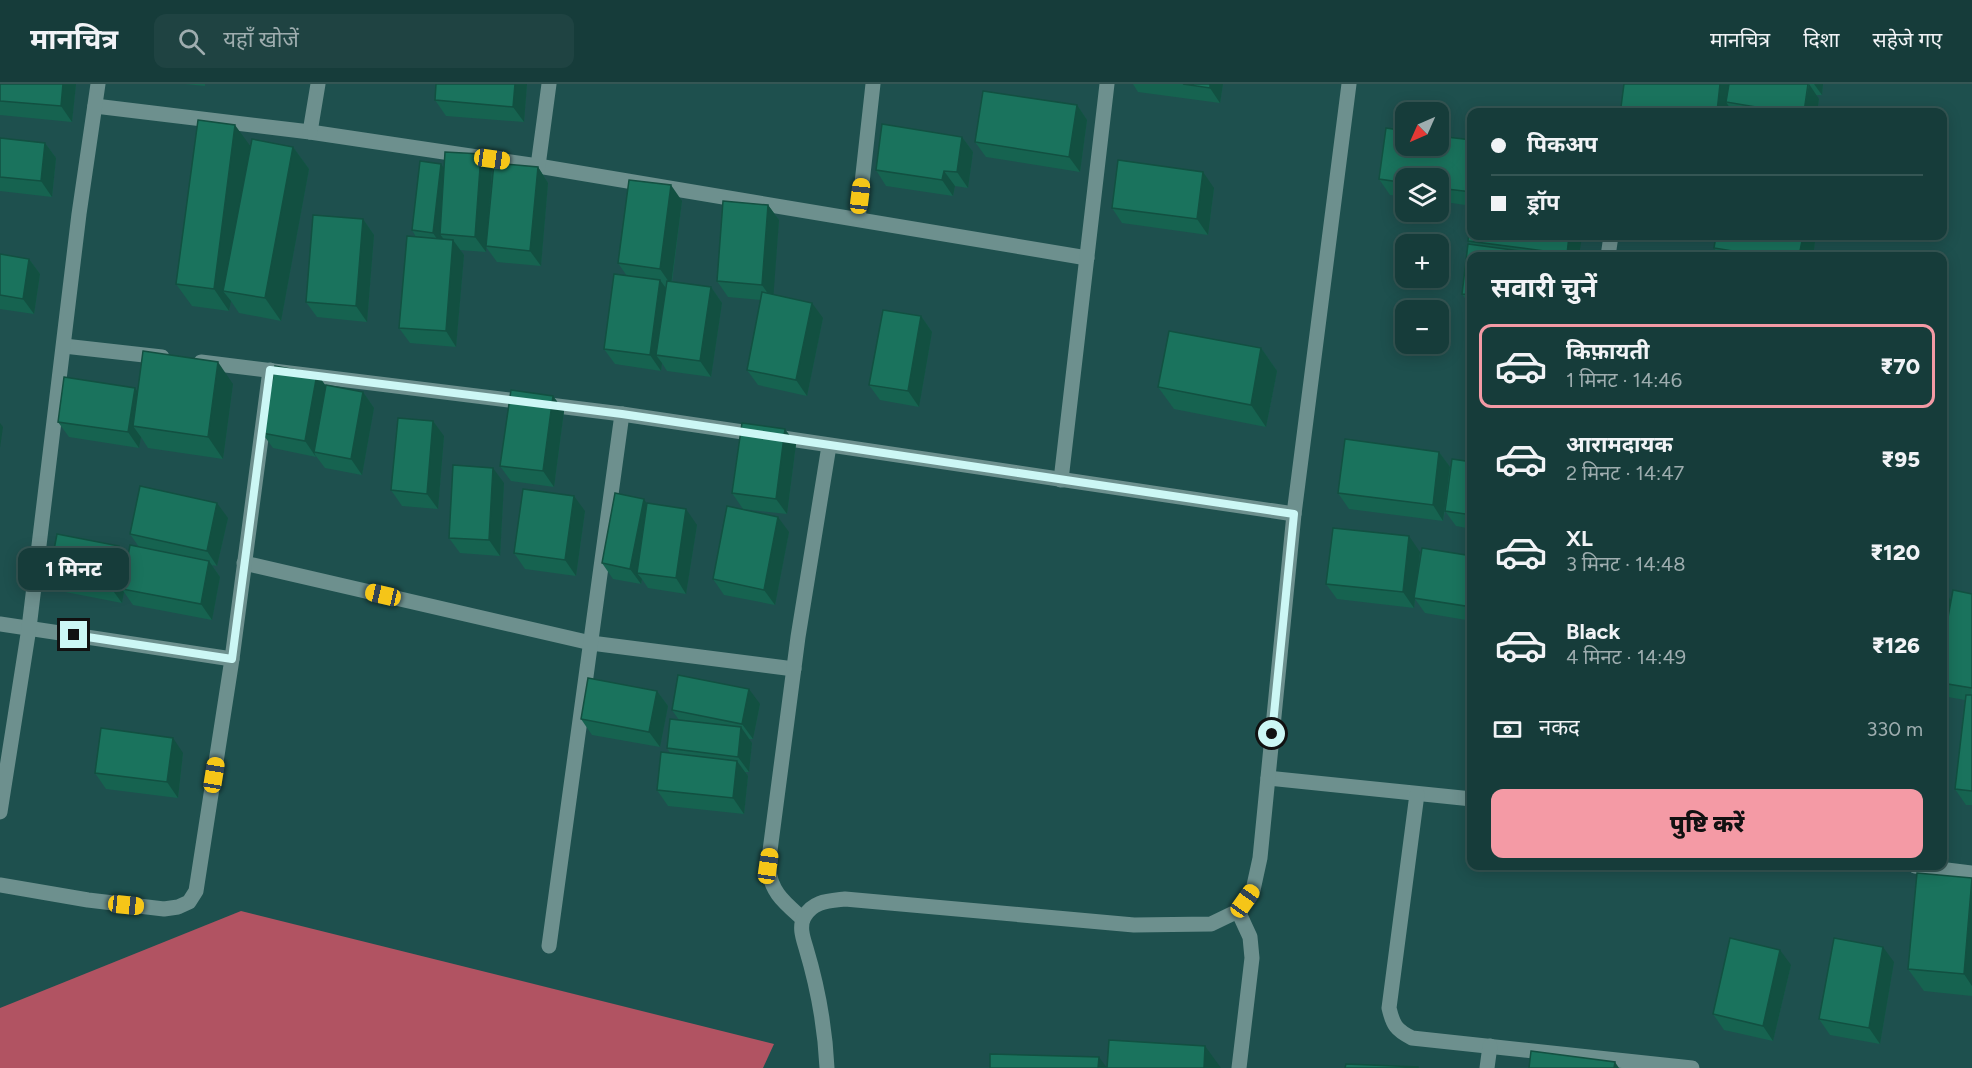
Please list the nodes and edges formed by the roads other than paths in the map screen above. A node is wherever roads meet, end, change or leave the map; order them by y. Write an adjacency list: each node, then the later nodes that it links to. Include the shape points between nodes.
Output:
1 (98, 84): 7 (street)
2 (318, 84): 8 (street)
3 (549, 84): 9 (street)
4 (873, 84): 10 (street)
5 (1107, 84): 11 (street)
6 (1349, 84): 17 (street)
7 (94, 106): 8 (street); 12 (street)
8 (310, 132): 9 (street)
9 (538, 166): 10 (street)
10 (858, 219): 11 (street)
11 (1087, 258): 16 (street)
12 (64, 346): 13 (street); 20 (street)
13 (270, 370): 14 (street); 18 (street)
14 (622, 414): 15 (street); 21 (street)
15 (829, 446): 16 (street); 23 (street)
16 (1061, 480): 17 (street)
17 (1294, 514): 25 (street)
18 (244, 563): 21 (street); 22 (street)
19 (0, 624): 20 (street)
20 (28, 628): 22 (street); 24 (street)
21 (591, 643): 23 (street); 34 (street)
22 (232, 659): 31 (street, via 196,891 189,902 164,909)
23 (794, 669): 33 (street, via 768,866 770,880 780,898)
24 (6, 740): 28 (street)
25 (1268, 778): 26 (street); 32 (street, via 1253,890)
26 (1416, 794): 27 (street); 35 (street, via 1389,1008 1392,1023 1412,1038)
27 (1467, 799)
28 (0, 812)
29 (1947, 870): 30 (street)
30 (1972, 873)
31 (0, 885)
32 (1238, 911): 33 (street, via 1210,924 1144,925 845,899 812,906); 37 (street, via 1250,937 1252,958)
33 (803, 919): 36 (street, via 802,933 819,990)
34 (549, 946)
35 (1490, 1046): 38 (street); 39 (street)
36 (827, 1068)
37 (1239, 1068)
38 (1487, 1068)
39 (1687, 1068)

